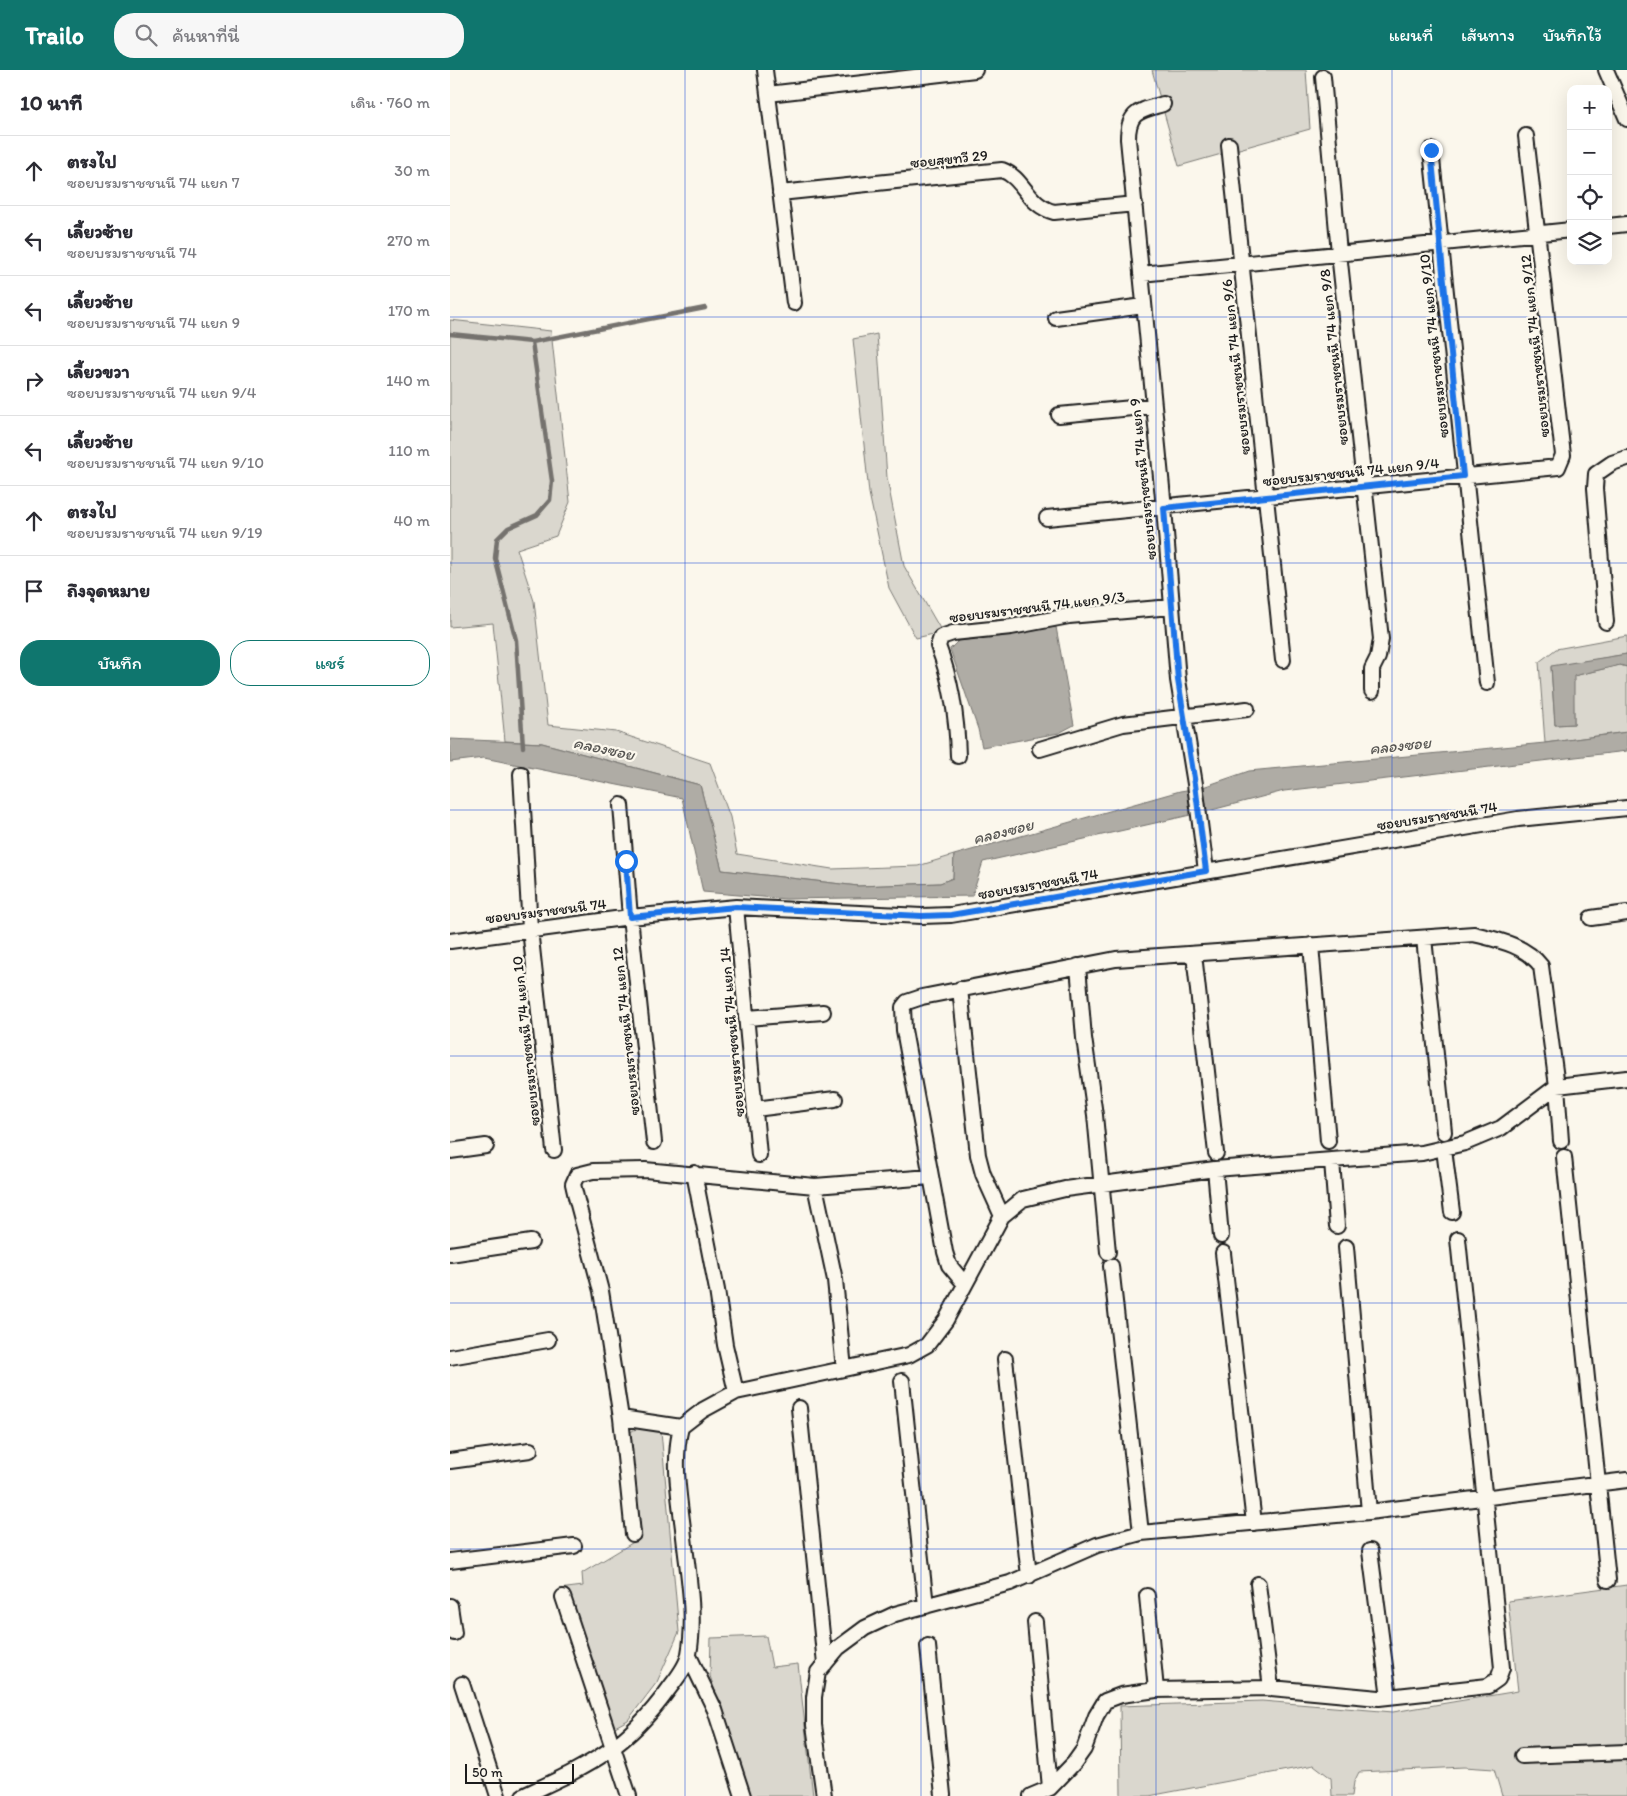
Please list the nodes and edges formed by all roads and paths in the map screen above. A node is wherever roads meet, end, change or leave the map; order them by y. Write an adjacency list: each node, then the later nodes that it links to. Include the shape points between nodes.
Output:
1 (765, 70): 5 (street)
2 (975, 70): 5 (street)
3 (1606, 70): 7 (street)
4 (1323, 77): 18 (street, ซอยบรมราชชนนี 74 แยก 9/8)
5 (768, 94): 11 (street)
6 (1163, 104): 12 (street, ซอยบรมราชชนนี 74 แยก 9, via 1137,112 1128,128)
7 (1627, 119)
8 (1526, 136): 16 (street, ซอยบรมราชชนนี 74 แยก 9/12)
9 (1229, 145): 19 (street)
10 (1431, 150): 17 (street, ซอยบรมราชชนนี 74 แยก 9/10)
11 (780, 193): 12 (street, ซอยสุขทวี 29, via 1002,170 1010,173 1034,202 1049,210); 21 (street)
12 (1135, 204): 20 (street, ซอยบรมราชชนนี 74 แยก 9)
13 (1627, 224): 14 (street)
14 (1612, 226)
15 (1567, 230): 16 (street, ซอยบรมราชชนนี 74 แยก 9/6)
16 (1538, 233): 17 (street, ซอยบรมราชชนนี 74 แยก 9/6); 26 (street, ซอยบรมราชชนนี 74 แยก 9/12)
17 (1440, 243): 18 (street, ซอยบรมราชชนนี 74 แยก 9/6); 28 (street, ซอยบรมราชชนนี 74 แยก 9/10)
18 (1339, 253): 19 (street, ซอยบรมราชชนนี 74 แยก 9/6); 29 (street, ซอยบรมราชชนนี 74 แยก 9/8)
19 (1241, 263): 20 (street, ซอยบรมราชชนนี 74 แยก 9/6); 30 (street, ซอยบรมราชชนนี 74 แยก 9/6)
20 (1141, 274): 22 (street, ซอยบรมราชชนนี 74 แยก 9)
21 (794, 304)
22 (1144, 306): 23 (street); 24 (street, ซอยบรมราชชนนี 74 แยก 9)
23 (1056, 318)
24 (1152, 406): 25 (street); 31 (street, ซอยบรมราชชนนี 74 แยก 9)
25 (1059, 415)
26 (1563, 455): 28 (street, ซอยบรมราชชนนี 74 แยก 9/4, via 1558,466)
27 (1627, 458): 34 (street, via 1596,474)
28 (1463, 476): 29 (street, ซอยบรมราชชนนี 74 แยก 9/4); 36 (street, ซอยบรมราชชนนี 74 แยก 9/10)
29 (1365, 487): 30 (street, ซอยบรมราชชนนี 74 แยก 9/4); 37 (street, ซอยบรมราชชนนี 74 แยก 9/8, via 1381,638 1372,670)
30 (1266, 497): 31 (street, ซอยบรมราชชนนี 74 แยก 9/4); 35 (street, ซอยบรมราชชนนี 74 แยก 9/6)
31 (1164, 508): 32 (street, ซอยบรมราชชนนี 74 แยก 9/4); 33 (street, ซอยบรมราชชนนี 74 แยก 9)
32 (1047, 518)
33 (1171, 608): 39 (street, ซอยบรมราชชนนี 74 แยก 9); 41 (street, ซอยบรมราชชนนี 74 แยก 9/3, via 1069,616 941,637 938,646 953,692)
34 (1606, 622)
35 (1283, 660)
36 (1486, 683)
37 (1372, 691)
38 (1247, 710): 39 (street)
39 (1184, 716): 40 (street, via 1123,724); 45 (street, ซอยบรมราชชนนี 74 แยก 9)
40 (1040, 749)
41 (958, 756)
42 (521, 774): 50 (street, ซอยบรมราชชนนี 74 แยก 10)
43 (622, 804): 48 (street, ซอยบรมราชชนนี 74 แยก 12)
44 (1627, 808): 45 (street, ซอยบรมราชชนนี 74, via 1518,819)
45 (1206, 871): 46 (street, ซอยบรมราชชนนี 74, via 951,915)
46 (736, 907): 48 (street, ซอยบรมราชชนนี 74); 58 (street, ซอยบรมราชชนนี 74 แยก 14)
47 (1627, 913): 49 (street)
48 (630, 917): 50 (street, ซอยบรมราชชนนี 74); 66 (street, ซอยบรมราชชนนี 74 แยก 12)
49 (1591, 918)
50 (530, 929): 52 (street, ซอยบรมราชชนนี 74); 69 (street, ซอยบรมราชชนนี 74 แยก 10)
51 (1424, 938): 53 (street); 60 (street, via 1474,934 1533,955 1544,978); 63 (street)
52 (450, 941)
53 (1311, 945): 54 (street); 64 (street)
54 (1194, 954): 55 (street, via 1116,959); 71 (street)
55 (1078, 966): 56 (street); 79 (street)
56 (960, 989): 77 (street, via 907,1002 902,1016); 81 (street, via 978,1155)
57 (822, 1012): 58 (street)
58 (747, 1018): 62 (street, ซอยบรมราชชนนี 74 แยก 14)
59 (1627, 1078): 60 (street)
60 (1557, 1086): 65 (street); 68 (street, via 1501,1128)
61 (835, 1099): 62 (street)
62 (755, 1109): 72 (street, ซอยบรมราชชนนี 74 แยก 14)
63 (1444, 1132)
64 (1328, 1141)
65 (1562, 1141)
66 (654, 1142)
67 (486, 1146): 70 (street)
68 (1444, 1149): 74 (street); 80 (street)
69 (554, 1150)
70 (450, 1151)
71 (1216, 1152)
72 (759, 1155)
73 (1564, 1158): 102 (street)
74 (1332, 1161): 75 (street); 82 (street)
75 (1215, 1169): 79 (street); 83 (street)
76 (694, 1174): 78 (street); 95 (street, via 717,1290 724,1345); 97 (street, via 593,1170 577,1175 573,1184 601,1291)
77 (930, 1177): 78 (street); 89 (street, via 948,1265)
78 (815, 1186): 93 (street, via 835,1280)
79 (1101, 1186): 81 (street, via 1065,1189 1023,1199); 106 (street)
80 (1452, 1212)
81 (1002, 1216): 89 (street)
82 (1337, 1226)
83 (1221, 1236)
84 (1458, 1239): 103 (street)
85 (531, 1242): 88 (street)
86 (1346, 1247): 104 (street)
87 (1223, 1253): 105 (street)
88 (450, 1254)
89 (964, 1283): 93 (street, via 946,1320 927,1344 909,1355)
90 (548, 1340): 91 (street)
91 (450, 1357)
92 (1005, 1359): 111 (street)
93 (844, 1369): 95 (street)
94 (902, 1381): 117 (street)
95 (736, 1392): 98 (street, via 703,1410)
96 (799, 1408): 122 (street)
97 (621, 1418): 98 (street); 107 (street)
98 (681, 1427): 121 (street, via 676,1463 691,1613)
99 (530, 1450): 100 (street)
100 (450, 1461)
101 (1627, 1480): 102 (street)
102 (1597, 1485): 103 (street); 112 (street)
103 (1484, 1498): 104 (street); 126 (street, via 1502,1668 1498,1679 1488,1686)
104 (1369, 1512): 105 (street)
105 (1254, 1523): 106 (street)
106 (1141, 1533): 111 (street, via 1097,1545)
107 (633, 1534)
108 (574, 1546): 110 (street)
109 (1370, 1551): 126 (street)
110 (450, 1561)
111 (1029, 1576): 117 (street)
112 (1608, 1580)
113 (1258, 1584): 124 (street)
114 (1147, 1596): 125 (street)
115 (563, 1597): 127 (street)
116 (450, 1606): 119 (street)
117 (926, 1606): 122 (street, via 895,1614 865,1628 838,1648)
118 (1035, 1622): 130 (street)
119 (454, 1633)
120 (928, 1646): 136 (street)
121 (689, 1656): 127 (street, via 648,1718); 134 (street, via 715,1710)
122 (825, 1664): 135 (street, via 818,1672 814,1697 814,1725)
123 (462, 1684): 131 (street)
124 (1271, 1688): 125 (street); 126 (street)
125 (1156, 1690): 130 (street, via 1120,1695 1105,1701 1084,1749)
126 (1389, 1697)
127 (614, 1748): 132 (street, via 570,1775); 133 (street)
128 (1627, 1752): 129 (street)
129 (1522, 1756)
130 (1050, 1788): 137 (street)
131 (498, 1796)
132 (522, 1796)
133 (629, 1796)
134 (743, 1796)
135 (824, 1796)
136 (943, 1796)
137 (1031, 1796)

